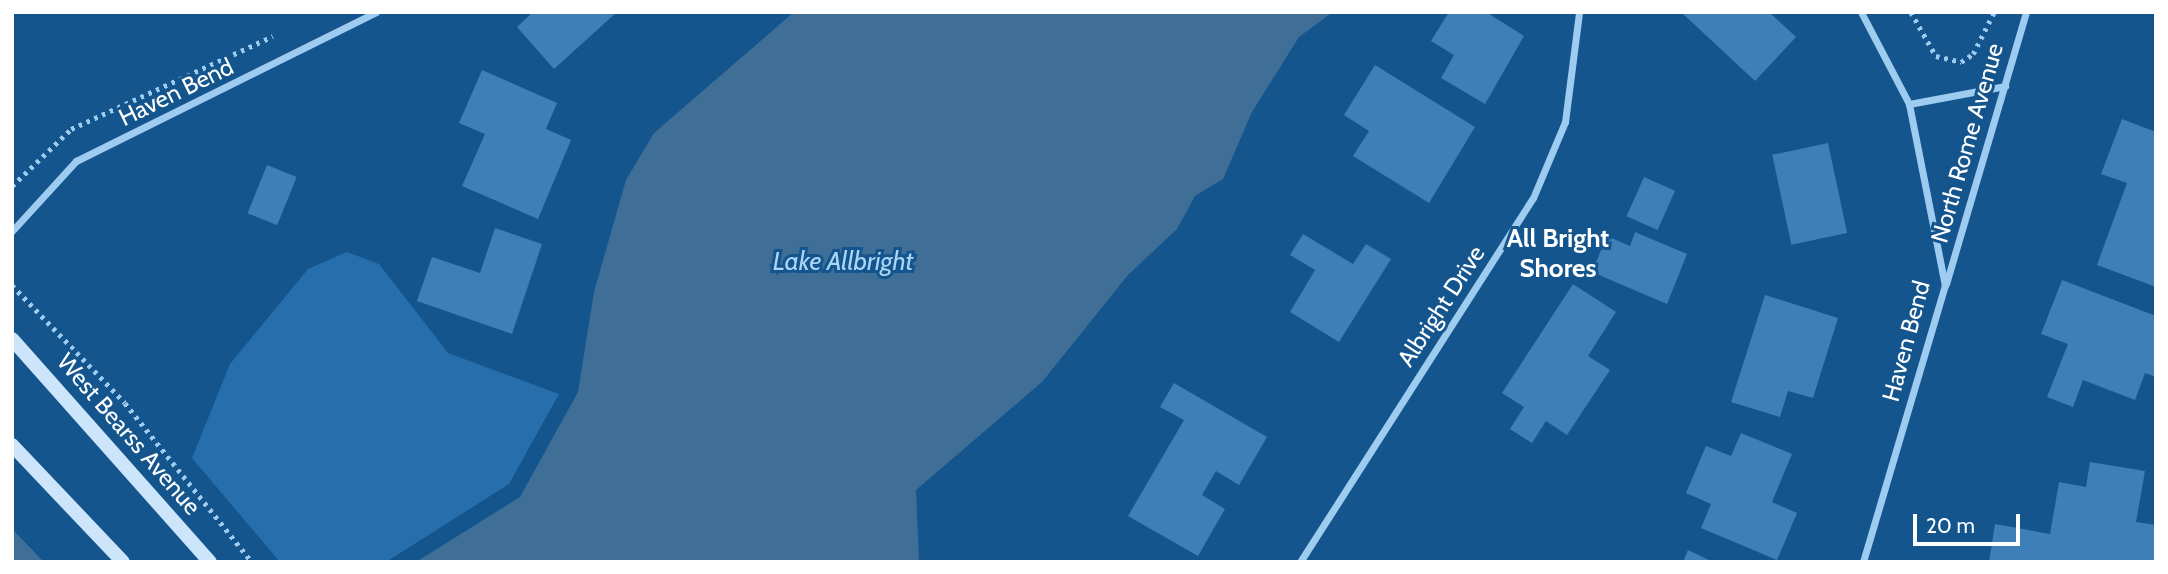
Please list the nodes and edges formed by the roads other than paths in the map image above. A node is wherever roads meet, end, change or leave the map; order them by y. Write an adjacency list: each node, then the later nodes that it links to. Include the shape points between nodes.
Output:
1 (376, 12): 7 (street, Haven Bend, via 76,160)
2 (1579, 12): 13 (street, Albright Drive, via 1565,122 1533,198)
3 (1861, 12): 6 (street, Haven Bend)
4 (2026, 12): 5 (street, North Rome Avenue)
5 (2005, 86): 6 (street); 8 (street, North Rome Avenue)
6 (1909, 104): 8 (street, Haven Bend)
7 (12, 231)
8 (1945, 285): 14 (street, Haven Bend)
9 (12, 338): 12 (main road, West Bearss Avenue)
10 (12, 445): 11 (main road)
11 (123, 562)
12 (209, 562)
13 (1300, 562)
14 (1863, 562)

